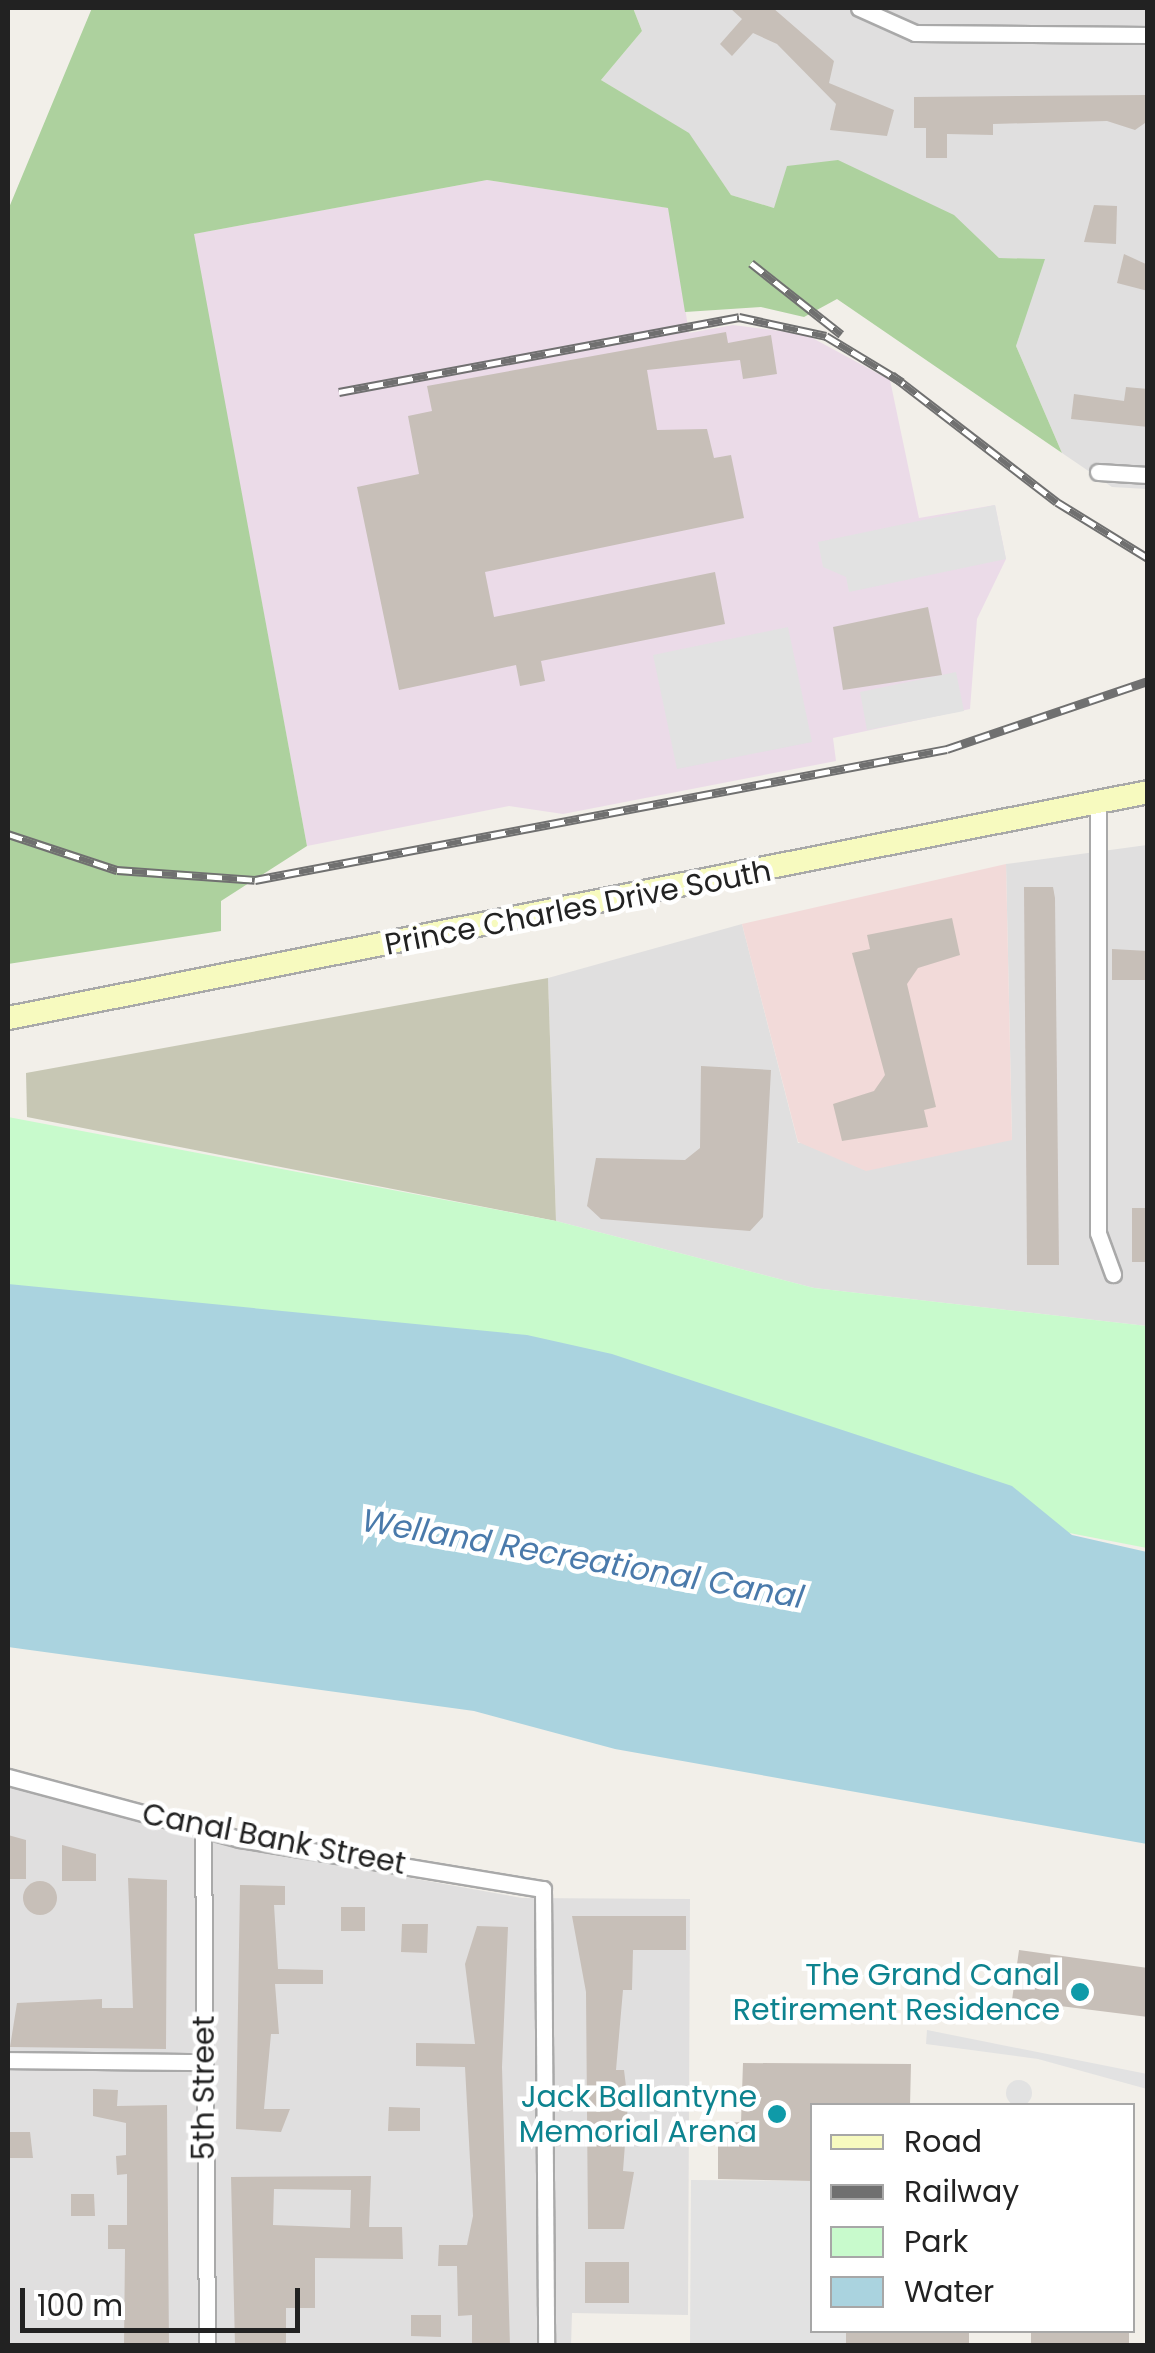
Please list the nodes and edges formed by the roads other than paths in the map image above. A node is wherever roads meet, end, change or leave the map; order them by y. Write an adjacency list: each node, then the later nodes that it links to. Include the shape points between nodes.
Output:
1 (859, 8): 2 (street, via 915,32)
2 (1148, 35)
3 (1098, 472): 4 (street)
4 (1148, 475)
5 (1148, 792): 6 (main road, Prince Charles Drive South)
6 (1098, 800): 7 (main road, Prince Charles Drive South); 8 (street, via 1098,1233)
7 (8, 1018)
8 (1114, 1274)
9 (8, 1776): 10 (street, Canal Bank Street)
10 (203, 1830): 12 (street, 5th Street); 14 (street, Canal Bank Street, via 543,1888)
11 (8, 2060): 12 (street)
12 (204, 2062): 13 (street, 5th Street)
13 (207, 2346)
14 (546, 2346)

